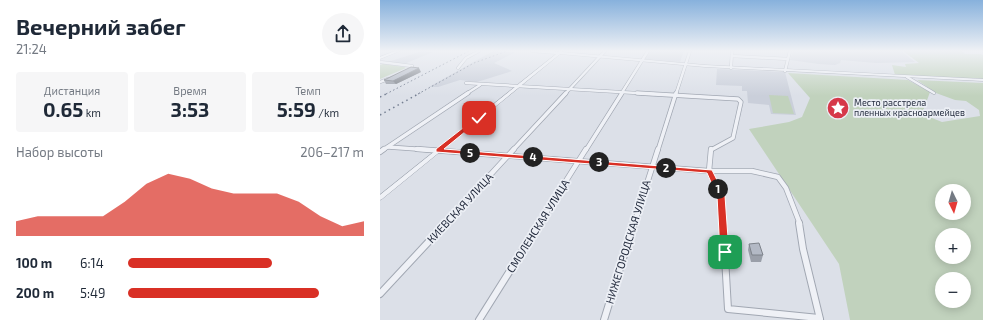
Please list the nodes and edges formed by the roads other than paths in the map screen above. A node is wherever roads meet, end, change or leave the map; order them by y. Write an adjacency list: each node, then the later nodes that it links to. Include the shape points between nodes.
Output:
1 (686, 65): 21 (street, НИЖЕГОРОДСКАЯ УЛИЦА)
2 (411, 66): 9 (street)
3 (544, 66): 17 (street)
4 (590, 66): 18 (street, КИЕВСКАЯ УЛИЦА)
5 (639, 66): 19 (street, СМОЛЕНСКАЯ УЛИЦА)
6 (700, 66): 8 (street)
7 (786, 66): 10 (street)
8 (731, 68): 10 (street)
9 (404, 71)
10 (785, 71): 12 (street)
11 (392, 76): 14 (street)
12 (907, 77): 13 (street); 20 (street)
13 (983, 80)
14 (380, 82)
15 (466, 83): 16 (street)
16 (480, 85): 17 (street); 22 (street)
17 (519, 86): 18 (street); 23 (street)
18 (568, 89): 19 (street); 25 (street, КИЕВСКАЯ УЛИЦА)
19 (622, 92): 21 (street); 26 (street, СМОЛЕНСКАЯ УЛИЦА)
20 (934, 93)
21 (675, 94): 27 (street, НИЖЕГОРОДСКАЯ УЛИЦА); 28 (street, via 738,99 741,102 733,138 711,149)
22 (388, 147): 23 (street); 24 (street)
23 (439, 151): 25 (street); 29 (street)
24 (380, 152)
25 (508, 156): 26 (street); 30 (street, КИЕВСКАЯ УЛИЦА)
26 (578, 160): 27 (street); 32 (street, СМОЛЕНСКАЯ УЛИЦА)
27 (652, 167): 28 (street); 33 (street, НИЖЕГОРОДСКАЯ УЛИЦА)
28 (709, 171): 31 (street, via 752,171 778,176 786,188 799,220 803,249); 31 (street, via 721,196 728,309)
29 (380, 198)
30 (380, 294)
31 (820, 319)
32 (479, 320)
33 (604, 320)

